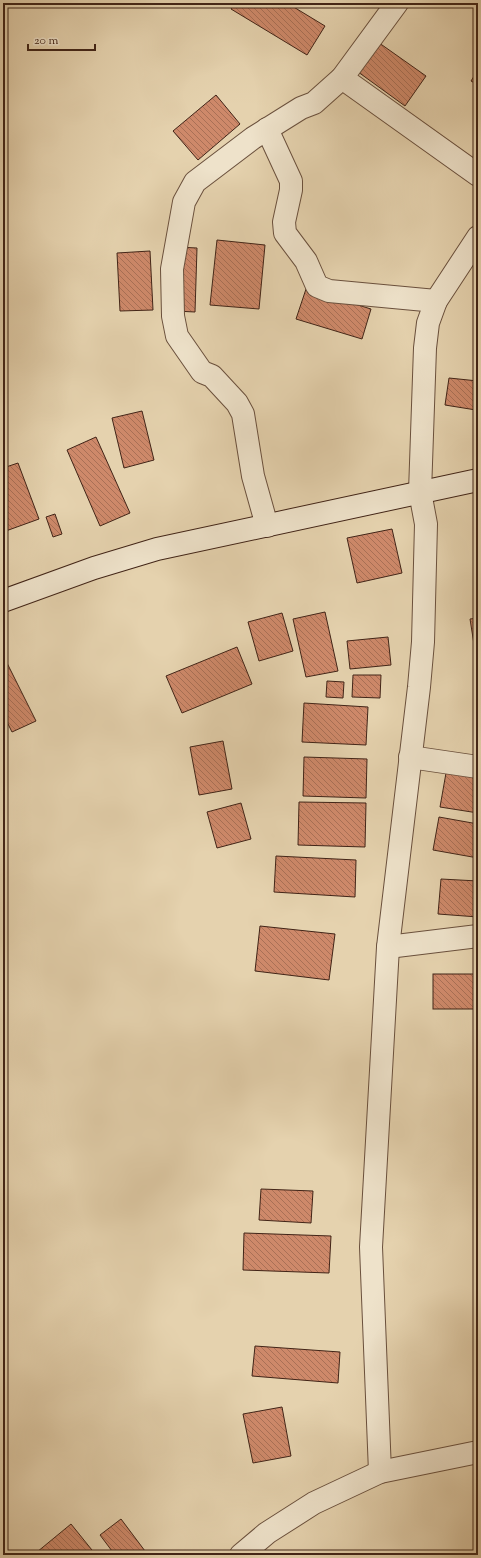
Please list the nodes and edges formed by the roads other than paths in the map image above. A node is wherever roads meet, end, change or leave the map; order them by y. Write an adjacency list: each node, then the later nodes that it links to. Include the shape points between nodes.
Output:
1 (397, 3): 2 (street)
2 (342, 78): 3 (street, via 314,103); 4 (street)
3 (267, 129): 6 (street, via 291,181 284,222 285,233 306,261 317,286 329,291); 9 (street, via 195,182 184,202 172,269 173,316 178,336 202,372 212,376 237,403 243,414 253,476)
4 (478, 175)
5 (478, 237): 6 (street)
6 (436, 301): 8 (street, via 428,323 425,348)
7 (478, 480): 8 (street)
8 (420, 492): 9 (street); 11 (street, via 426,524 425,590 420,680)
9 (267, 526): 10 (street, via 158,549 94,568)
10 (3, 602)
11 (410, 757): 12 (street); 14 (street)
12 (478, 767)
13 (478, 936): 14 (street)
14 (388, 947): 16 (street, via 371,1246)
15 (478, 1452): 16 (street)
16 (380, 1472): 17 (street, via 314,1503 267,1533)
17 (242, 1555)

